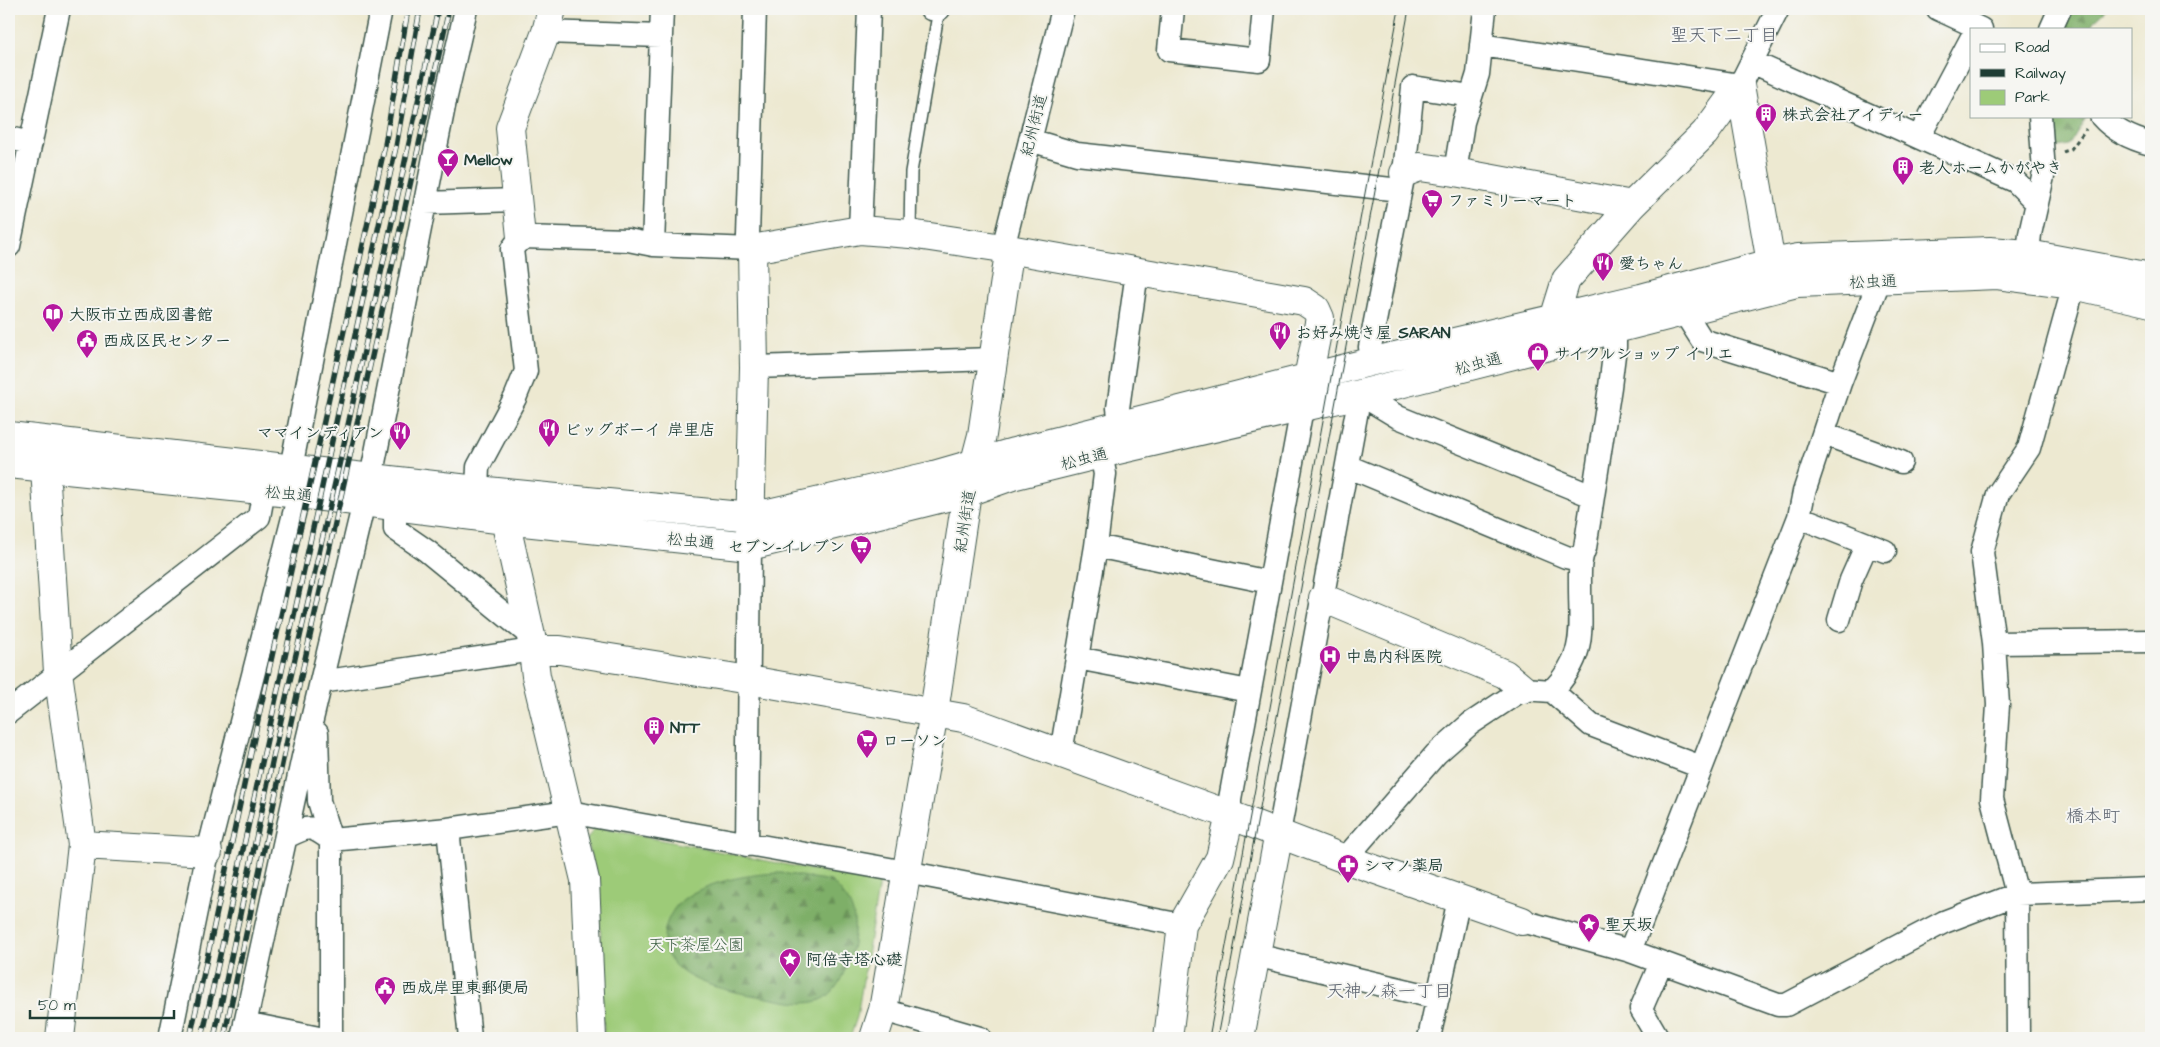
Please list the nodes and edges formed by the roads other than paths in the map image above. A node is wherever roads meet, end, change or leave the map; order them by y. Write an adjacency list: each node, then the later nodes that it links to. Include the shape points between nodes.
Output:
1 (47, 9): 21 (street)
2 (60, 9): 21 (street)
3 (381, 9): 72 (street)
4 (466, 9): 36 (street)
5 (662, 9): 20 (street)
6 (755, 9): 45 (street, via 748,236)
7 (869, 9): 39 (street)
8 (931, 9): 9 (street)
9 (939, 9): 40 (lane, via 911,172)
10 (1063, 9): 30 (street, 紀州街道)
11 (1173, 9): 12 (street, via 1169,50 1259,60)
12 (1264, 9)
13 (1485, 9): 23 (street)
14 (1778, 9): 24 (street)
15 (1938, 9): 18 (street)
16 (2060, 9): 19 (street)
17 (549, 20): 20 (street); 35 (street, via 510,128)
18 (1972, 28)
19 (2051, 28)
20 (660, 36): 42 (street)
21 (53, 38): 31 (street)
22 (1970, 44): 28 (street)
23 (1481, 45): 24 (street); 25 (street, via 1478,74)
24 (1746, 73): 28 (street); 38 (street, via 1705,133); 47 (street)
25 (1471, 96): 33 (street); 34 (street, via 1413,87)
26 (2040, 118): 37 (street, via 2044,172)
27 (2096, 120): 32 (street)
28 (1919, 137): 37 (street, via 2015,182)
29 (9, 138): 31 (street)
30 (1030, 140): 34 (street, via 1077,154); 44 (street, 紀州街道)
31 (31, 143): 43 (street)
32 (2151, 144)
33 (1455, 172): 34 (street, via 1420,168); 38 (street)
34 (1402, 182): 57 (street, via 1370,347)
35 (516, 200): 36 (street); 41 (street)
36 (425, 203): 74 (street)
37 (2037, 203): 46 (street)
38 (1632, 205): 54 (street, via 1566,280)
39 (860, 230): 40 (street); 45 (street)
40 (910, 234): 44 (street)
41 (521, 237): 42 (street, via 628,240); 75 (street, via 512,249 526,371 478,467)
42 (653, 245): 45 (street)
43 (9, 246)
44 (1003, 248): 48 (street); 56 (street, 紀州街道, via 1008,260)
45 (752, 249): 58 (street)
46 (2028, 254): 47 (street, 松虫通, via 1980,252 1798,258); 49 (street, 松虫通)
47 (1771, 263): 54 (street, 松虫通)
48 (1138, 272): 59 (street, via 1304,301 1316,309 1320,318); 63 (street, via 1118,408)
49 (2151, 277)
50 (1879, 281): 51 (street, 松虫通, via 1997,275); 53 (street, 松虫通, via 1797,283); 60 (street)
51 (2074, 285): 52 (street, 松虫通); 90 (street, via 2029,448 1998,494 1982,552)
52 (2151, 303)
53 (1683, 310): 55 (street, 松虫通); 60 (street, via 1702,340)
54 (1554, 319): 55 (street); 57 (street, 松虫通)
55 (1614, 328): 61 (street, 松虫通); 78 (street, via 1610,387)
56 (993, 359): 58 (street); 68 (street, 紀州街道)
57 (1374, 361): 59 (street, 松虫通)
58 (754, 367): 80 (street)
59 (1308, 378): 63 (street, 松虫通)
60 (1840, 383): 64 (street)
61 (1360, 394): 62 (street, 松虫通); 70 (street); 78 (street, via 1398,417)
62 (1302, 408): 66 (street, 松虫通); 86 (street)
63 (1120, 425): 68 (street, 松虫通)
64 (1824, 434): 67 (street); 81 (street)
65 (9, 436): 72 (street, 松虫通)
66 (1101, 454): 76 (street, 松虫通, via 1012,476); 84 (street, via 1105,474)
67 (1901, 462)
68 (976, 463): 76 (street, 紀州街道); 80 (street, 松虫通, via 934,476)
69 (9, 464): 71 (street, 松虫通)
70 (1347, 466): 85 (street); 87 (street)
71 (45, 468): 73 (street, 松虫通); 93 (street)
72 (291, 468): 74 (street, 松虫通); 77 (street)
73 (264, 490): 77 (street, 松虫通); 93 (street, via 259,518)
74 (367, 490): 75 (street, 松虫通); 77 (street, 松虫通); 79 (street, 松虫通); 98 (street)
75 (477, 490): 80 (street, 松虫通)
76 (967, 492): 83 (street, 松虫通); 100 (street, 紀州街道)
77 (299, 494): 111 (street)
78 (1592, 496): 85 (street, via 1585,548)
79 (395, 506): 82 (street, 松虫通); 91 (street, via 394,529 427,551)
80 (751, 517): 83 (street)
81 (1799, 517): 88 (street, via 1876,548 1852,580); 102 (street)
82 (505, 520): 83 (street, 松虫通); 91 (street)
83 (750, 546): 94 (street)
84 (1096, 546): 86 (street); 92 (street)
85 (1580, 560): 96 (street, via 1580,645 1570,670)
86 (1270, 582): 97 (street)
87 (1323, 598): 95 (street, via 1505,674); 106 (street)
88 (1839, 620)
89 (2151, 641): 90 (street)
90 (1994, 642): 115 (street, via 1998,705 1992,799)
91 (531, 643): 94 (street); 98 (street); 103 (street)
92 (1077, 658): 97 (street); 101 (street)
93 (58, 672): 99 (street); 109 (street)
94 (748, 680): 100 (street); 110 (street)
95 (1523, 689): 96 (street); 112 (street, via 1470,724 1436,754)
96 (1552, 690): 102 (street, via 1591,725)
97 (1249, 691): 104 (street)
98 (319, 692): 107 (street); 108 (street, via 319,801)
99 (9, 712)
100 (934, 712): 101 (street, via 963,718); 113 (street, 紀州街道)
101 (1061, 753): 104 (street)
102 (1701, 767): 119 (street)
103 (569, 812): 105 (street); 110 (street); 130 (street, via 585,880)
104 (1230, 815): 106 (street); 118 (street, via 1220,858)
105 (448, 829): 108 (street); 129 (street)
106 (1280, 833): 112 (street); 120 (street)
107 (286, 837): 108 (street, via 315,828); 124 (street)
108 (331, 840): 128 (street)
109 (82, 844): 111 (street); 125 (street)
110 (748, 845): 113 (street)
111 (208, 852): 126 (street)
112 (1345, 860): 116 (street)
113 (906, 872): 118 (street); 123 (street, 紀州街道)
114 (2151, 889): 115 (street)
115 (2017, 894): 121 (street, via 1944,922 1786,1005 1778,1005); 137 (street)
116 (1459, 899): 117 (street); 122 (street)
117 (1522, 921): 119 (street)
118 (1182, 925): 133 (street)
119 (1630, 951): 121 (street)
120 (1255, 955): 122 (street); 134 (street)
121 (1660, 963): 136 (street, via 1641,1009)
122 (1438, 998): 135 (street)
123 (883, 1010): 131 (street, 紀州街道); 132 (street)
124 (243, 1030): 127 (street)
125 (60, 1038)
126 (170, 1038)
127 (319, 1038)
128 (331, 1038)
129 (470, 1038)
130 (592, 1038)
131 (874, 1038)
132 (980, 1038)
133 (1168, 1038)
134 (1240, 1038)
135 (1429, 1038)
136 (1658, 1038)
137 (2018, 1038)

